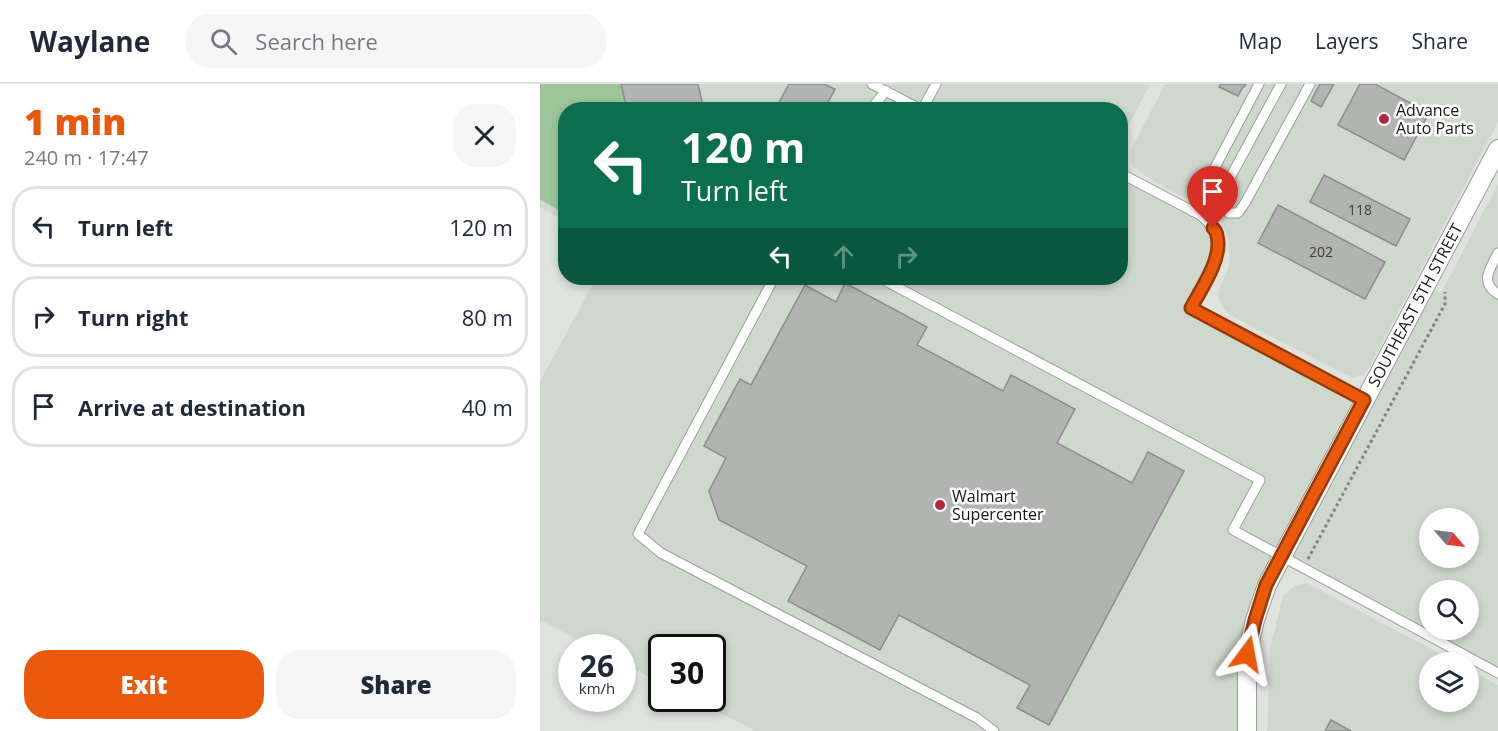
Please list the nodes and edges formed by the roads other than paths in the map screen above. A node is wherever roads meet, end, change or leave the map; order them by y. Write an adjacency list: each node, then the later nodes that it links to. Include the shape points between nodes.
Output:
1 (872, 84): 6 (lane)
2 (936, 84): 9 (lane)
3 (1259, 84): 12 (lane)
4 (1281, 84): 5 (lane, via 1218,200 1229,213 1238,213 1245,203)
5 (1310, 84)
6 (886, 91): 7 (lane); 8 (lane)
7 (877, 102)
8 (907, 102)
9 (926, 102)
10 (1498, 149): 17 (street, SOUTHEAST 5TH STREET)
11 (1128, 177): 12 (lane)
12 (1192, 211): 17 (lane, via 1213,228 1218,248 1215,264 1191,308)
13 (1498, 253): 16 (lane, via 1487,279)
14 (770, 285): 20 (lane, via 638,534 661,553 977,718)
15 (893, 285): 18 (lane, via 1260,480 1233,530)
16 (1498, 294)
17 (1364, 400): 18 (street, SOUTHEAST 5TH STREET)
18 (1281, 557): 19 (lane); 21 (street, SOUTHEAST 5TH STREET, via 1266,585 1247,654)
19 (1498, 673)
20 (994, 731)
21 (1247, 731)

